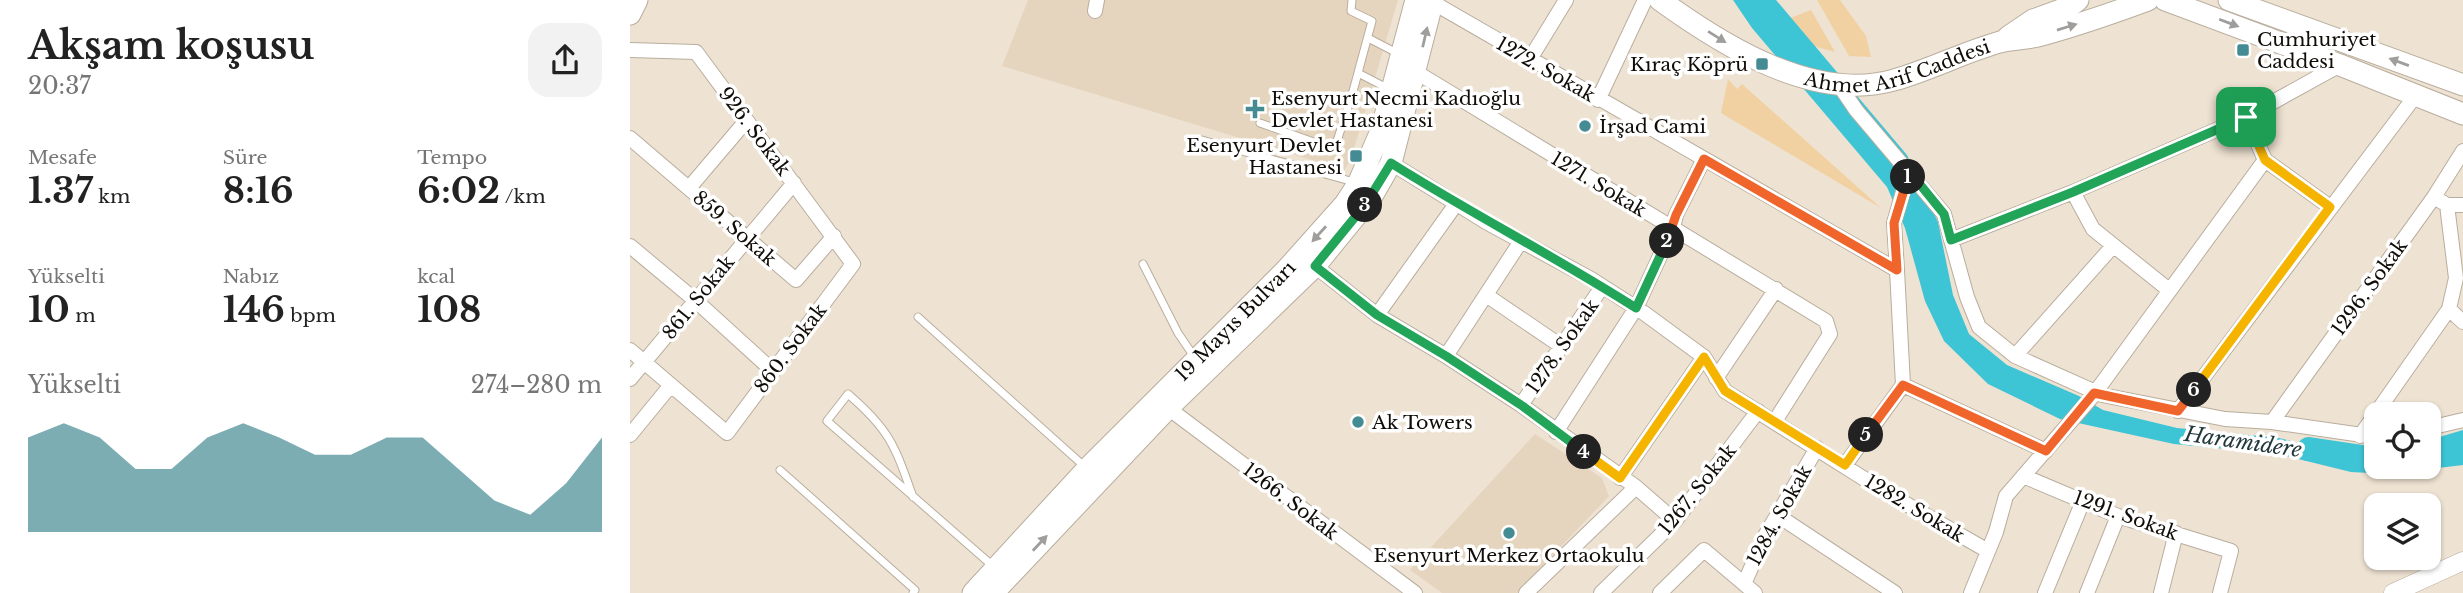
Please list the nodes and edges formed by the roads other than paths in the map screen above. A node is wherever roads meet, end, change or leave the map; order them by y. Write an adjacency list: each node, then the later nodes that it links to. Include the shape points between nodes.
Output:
1 (637, 0): 12 (main road)
2 (1352, 0): 13 (lane, via 1351,10 1372,21)
3 (1566, 0): 17 (street)
4 (1645, 0): 25 (street)
5 (1660, 0): 21 (main road, Ahmet Arif Caddesi, one-way to 21, via 1749,58)
6 (2078, 0): 14 (main road)
7 (2148, 0): 14 (main road, Ahmet Arif Caddesi, one-way to 7, via 2039,36)
8 (2165, 0): 18 (main road, one-way to 18)
9 (2228, 0): 11 (main road)
10 (1427, 1): 16 (main road, 19 Mayıs Bulvarı); 17 (street, 1272. Sokak); 19 (main road, 19 Mayıs Bulvarı, one-way to 10)
11 (2258, 7): 22 (main road, one-way to 11)
12 (630, 14)
13 (1368, 38): 16 (lane); 20 (lane)
14 (2000, 42): 21 (main road, Ahmet Arif Caddesi, via 1893,80)
15 (630, 50): 28 (street, 926. Sokak, via 696,52)
16 (1402, 55): 23 (main road, 19 Mayıs Bulvarı)
17 (1531, 59): 25 (street, 1272. Sokak)
18 (2340, 65): 24 (main road); 27 (street)
19 (1416, 72): 35 (main road, 19 Mayıs Bulvarı); 46 (street, 1271. Sokak)
20 (1358, 73): 23 (lane); 29 (lane, via 1341,132 1331,146)
21 (1839, 85): 36 (street)
22 (2463, 85)
23 (1393, 91): 38 (main road, 19 Mayıs Bulvarı)
24 (2416, 95): 26 (main road); 45 (street)
25 (1598, 100): 33 (street, 1272. Sokak)
26 (2463, 114)
27 (2246, 117): 34 (street); 40 (street)
28 (746, 121): 37 (street, 926. Sokak); 39 (street)
29 (1260, 123)
30 (630, 138): 39 (street, 859. Sokak)
31 (1202, 140): 38 (lane)
32 (2463, 150): 41 (street, 1296. Sokak)
33 (1704, 159): 46 (street); 56 (street, 1272. Sokak)
34 (2265, 160): 45 (street); 60 (street)
35 (1391, 163): 42 (street, 1282. Sokak); 55 (main road, 19 Mayıs Bulvarı, via 1373,196)
36 (1909, 171): 49 (street, via 1944,214); 56 (street, via 1894,223)
37 (794, 183): 47 (street, 926. Sokak); 48 (street, 861. Sokak)
38 (1359, 184): 73 (main road, 19 Mayıs Bulvarı, one-way to 73, via 1287,269)
39 (689, 188): 48 (street, 859. Sokak)
40 (2073, 192): 49 (street); 52 (street, via 2093,229)
41 (2434, 197): 43 (street); 87 (street, 1296. Sokak)
42 (1456, 204): 50 (street, 1282. Sokak); 65 (street)
43 (2447, 205): 44 (street); 57 (street)
44 (2463, 205)
45 (2330, 207): 84 (street)
46 (1673, 228): 59 (street, 1271. Sokak); 63 (street)
47 (834, 236): 48 (street, 859. Sokak, via 796,280); 53 (street, 926. Sokak)
48 (746, 237): 62 (street, 861. Sokak)
49 (1951, 240): 71 (street, via 1979,327)
50 (1521, 241): 58 (street, 1282. Sokak); 61 (street)
51 (630, 246): 62 (street)
52 (2113, 246): 60 (street); 71 (street)
53 (853, 264): 75 (street, 860. Sokak)
54 (1143, 264): 73 (lane)
55 (1315, 266): 65 (street); 82 (main road, 19 Mayıs Bulvarı)
56 (1897, 270): 79 (street)
57 (2460, 277): 64 (street)
58 (1602, 287): 63 (street, 1282. Sokak); 68 (street, 1278. Sokak)
59 (1776, 289): 76 (street); 86 (street, 1271. Sokak, via 1826,321 1830,334)
60 (2169, 290): 80 (street)
61 (1486, 296): 68 (street); 70 (street)
62 (695, 300): 74 (street, 861. Sokak); 75 (street)
63 (1636, 308): 72 (street, 1282. Sokak); 89 (street)
64 (2449, 309): 67 (street); 91 (street)
65 (1377, 315): 70 (street)
66 (918, 317): 96 (lane)
67 (2463, 322)
68 (1561, 346): 81 (street, 1278. Sokak)
69 (630, 351): 74 (street)
70 (1446, 356): 81 (street)
71 (2015, 356): 80 (street)
72 (1704, 357): 76 (street, 1282. Sokak); 99 (street)
73 (1196, 359): 96 (main road, 19 Mayıs Bulvarı)
74 (645, 362): 77 (street, 861. Sokak); 78 (street)
75 (773, 371): 78 (street, 860. Sokak, via 727,433)
76 (1716, 378): 83 (street, 1282. Sokak, via 1725,391)
77 (630, 379)
78 (671, 385): 90 (street)
79 (1903, 385): 94 (street); 95 (street)
80 (2093, 395): 84 (street); 94 (street)
81 (1521, 405): 89 (street)
82 (1168, 408): 114 (main road, 19 Mayıs Bulvarı, one-way to 82); 115 (street, 1266. Sokak)
83 (1758, 411): 86 (street, 1282. Sokak); 105 (street, 1267. Sokak)
84 (2178, 411): 87 (street)
85 (2463, 420): 88 (street)
86 (1775, 421): 93 (street, 1282. Sokak)
87 (2272, 422): 91 (street)
88 (2441, 425)
89 (1556, 432): 99 (street)
90 (630, 435)
91 (2361, 436): 92 (street)
92 (2364, 436)
93 (1817, 448): 95 (street, 1282. Sokak); 103 (street, 1284. Sokak)
94 (2046, 451): 98 (street)
95 (1845, 465): 107 (street, 1282. Sokak)
96 (1087, 469): 109 (main road, 19 Mayıs Bulvarı)
97 (780, 470): 112 (lane, via 915,590)
98 (2023, 476): 102 (street, 1291. Sokak); 107 (street, via 2006,496)
99 (1620, 478): 100 (street)
100 (1636, 487): 105 (street); 116 (street)
101 (912, 497): 101 (lane, via 884,428 848,394 827,421); 109 (lane)
102 (2083, 501): 104 (street, 1291. Sokak); 121 (street)
103 (1777, 515): 111 (street, 1284. Sokak, via 1746,575); 119 (street)
104 (2118, 516): 106 (street, 1291. Sokak); 122 (street)
105 (1675, 522): 117 (street, 1267. Sokak)
106 (2176, 533): 123 (street); 124 (street, 1291. Sokak, via 2231,551)
107 (1989, 551): 120 (street)
108 (2463, 561): 110 (street)
109 (994, 568): 113 (main road, 19 Mayıs Bulvarı)
110 (2422, 588): 125 (street)
111 (1751, 590): 118 (street, via 1704,550)
112 (913, 593)
113 (972, 593)
114 (993, 593)
115 (1415, 593)
116 (1526, 593)
117 (1601, 593)
118 (1660, 593)
119 (1895, 593)
120 (1971, 593)
121 (2045, 593)
122 (2087, 593)
123 (2161, 593)
124 (2220, 593)
125 (2393, 593)

